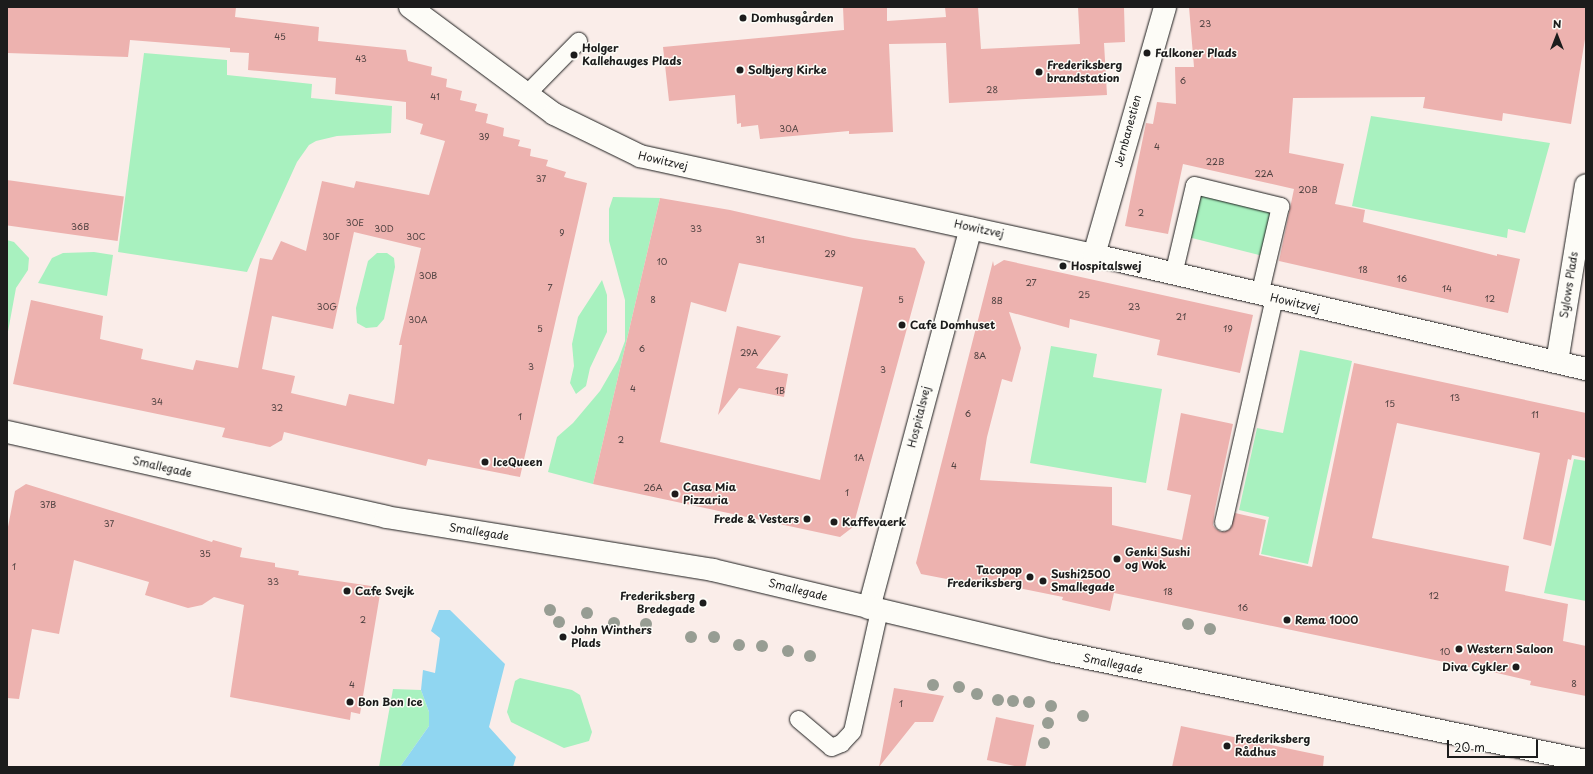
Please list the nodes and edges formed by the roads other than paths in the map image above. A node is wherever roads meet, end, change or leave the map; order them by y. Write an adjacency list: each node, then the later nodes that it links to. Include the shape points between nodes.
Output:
1 (410, 7): 4 (street, Howitzvej)
2 (1165, 7): 7 (street, Jernbanestien)
3 (578, 41): 4 (lane)
4 (527, 93): 6 (street, Howitzvej, via 554,114 640,156)
5 (1586, 185): 10 (street, Sylows Plads)
6 (971, 228): 7 (street, Howitzvej); 14 (street, Hospitalsvej)
7 (1094, 255): 8 (street, Howitzvej)
8 (1173, 274): 9 (street, Howitzvej); 9 (lane, via 1194,185 1280,206)
9 (1266, 296): 10 (street, Howitzvej); 13 (lane)
10 (1557, 362): 11 (street, Howitzvej)
11 (1586, 369)
12 (7, 432): 14 (street, Smallegade, via 386,517 705,568)
13 (1223, 522)
14 (874, 609): 15 (lane, via 852,731 841,743 831,747); 16 (street, Smallegade, via 1196,682)
15 (798, 719)
16 (1586, 761)

